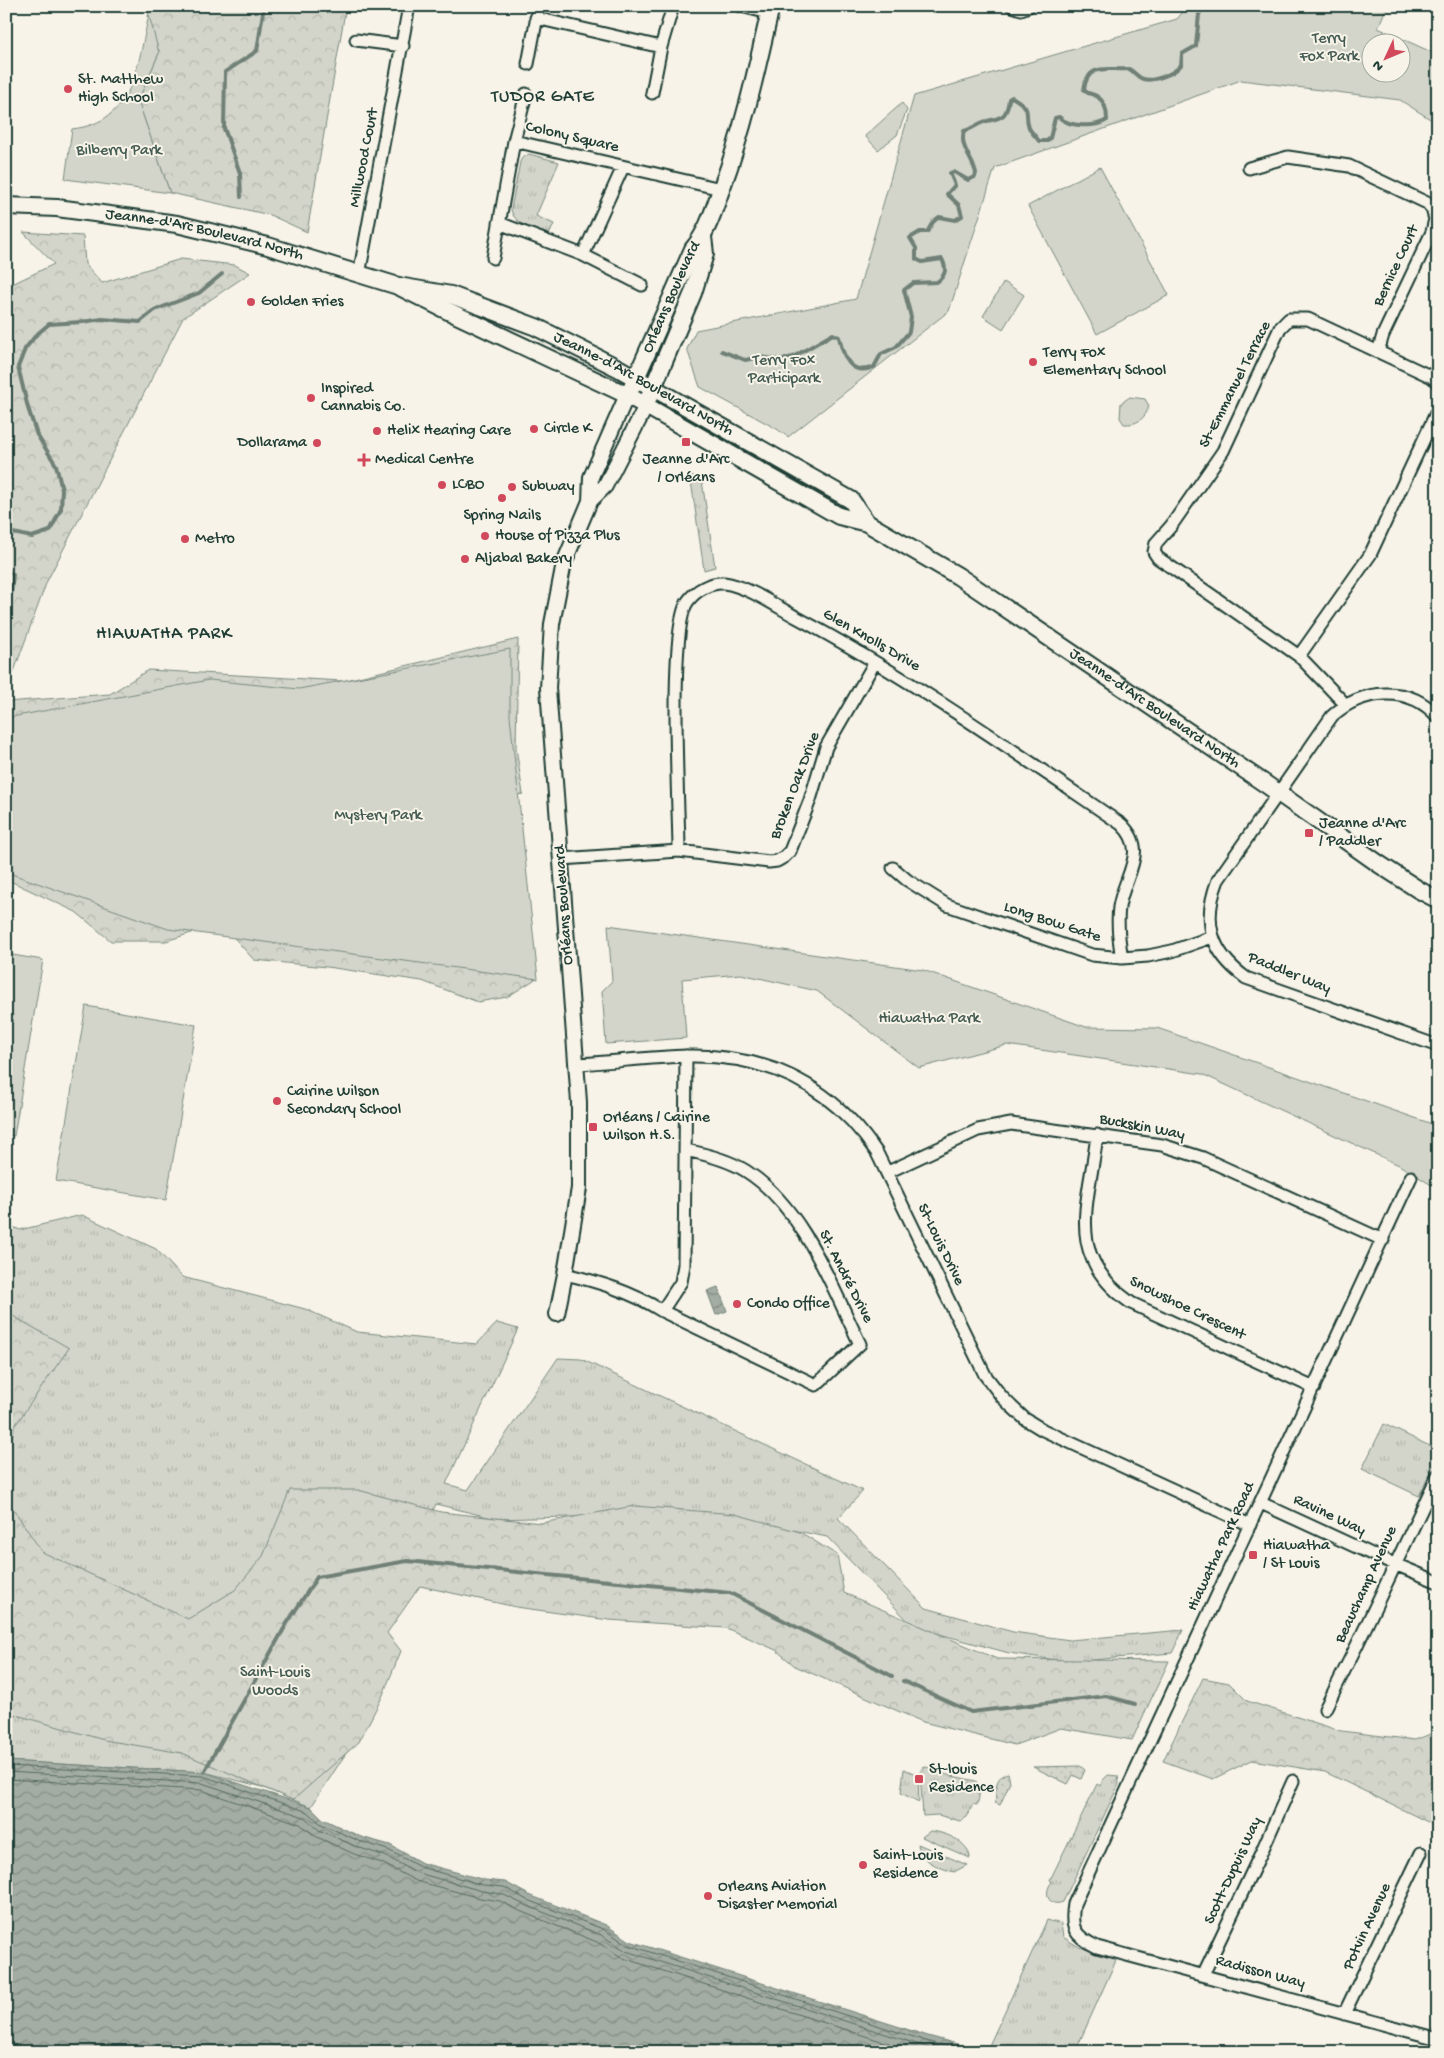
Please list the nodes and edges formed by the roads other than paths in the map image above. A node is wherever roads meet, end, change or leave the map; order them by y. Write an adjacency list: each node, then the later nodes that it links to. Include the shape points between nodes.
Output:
1 (409, 6): 10 (street, Millwood Court)
2 (539, 6): 8 (street)
3 (673, 6): 11 (street)
4 (741, 6): 7 (street)
5 (1012, 6): 6 (street, via 1021,9)
6 (1029, 6)
7 (770, 10): 18 (main road, Orléans Boulevard, via 745,120)
8 (536, 18): 11 (street); 12 (street)
9 (356, 40): 10 (street)
10 (403, 46): 24 (street, Millwood Court)
11 (661, 48): 13 (street)
12 (528, 64)
13 (652, 93)
14 (526, 94): 15 (street, Colony Square)
15 (514, 141): 16 (street, Colony Square); 20 (street, Colony Square)
16 (623, 167): 18 (street, Colony Square); 22 (street, Colony Square)
17 (1249, 168): 27 (street, Bernice Court, via 1288,157 1349,166 1413,195 1432,209 1435,219 1432,232)
18 (721, 189): 21 (main road, Orléans Boulevard)
19 (6, 206): 24 (main road, Jeanne-d'Arc Boulevard North, via 57,208 177,224 268,246)
20 (499, 223): 22 (street); 23 (street, Colony Square)
21 (704, 237): 28 (main road, Orléans Boulevard, via 693,249); 30 (main road, Orléans Boulevard, via 704,254 693,293)
22 (583, 255): 25 (street)
23 (493, 258)
24 (359, 275): 26 (main road, Jeanne-d'Arc Boulevard North)
25 (642, 285)
26 (398, 286): 28 (main road, Jeanne-d'Arc Boulevard North, via 451,295 527,324); 31 (main road, Jeanne-d'Arc Boulevard North)
27 (1378, 352): 29 (street, St-Emmanuel Terrace, via 1432,376); 36 (street, St-Emmanuel Terrace, via 1308,319 1289,320 1280,328 1223,451 1156,543 1154,552 1158,558)
28 (637, 378): 30 (main road, Jeanne-d'Arc Boulevard North); 31 (main road, Orléans Boulevard)
29 (1438, 383)
30 (653, 388): 32 (main road, Orléans Boulevard); 35 (main road, Jeanne-d'Arc Boulevard North, via 851,500)
31 (627, 395): 32 (main road, Jeanne-d'Arc Boulevard North); 34 (street, Orléans Boulevard, via 591,477)
32 (646, 406): 34 (street, Orléans Boulevard, via 605,486); 35 (main road, Jeanne-d'Arc Boulevard North, via 839,516)
33 (1438, 409): 36 (street, via 1370,555)
34 (590, 501): 42 (street, Orléans Boulevard, via 564,563 550,644 548,688)
35 (867, 522): 40 (main road, Jeanne-d'Arc Boulevard North, via 958,576)
36 (1299, 656): 38 (street, St-Emmanuel Terrace)
37 (875, 662): 41 (street, Broken Oak Drive, via 826,747 810,800 784,857 769,862); 41 (street, Glen Knolls Drive, via 738,586 723,583 698,591 688,601 680,629); 46 (street, Glen Knolls Drive, via 1012,749 1131,833 1136,846 1119,908)
38 (1346, 705): 39 (street, via 1358,698 1385,693 1422,702); 40 (street, Paddler Way, via 1332,716)
39 (1437, 714)
40 (1278, 793): 44 (main road, Jeanne-d'Arc Boulevard North, via 1379,864); 45 (street, Paddler Way, via 1218,880 1210,907)
41 (679, 851): 42 (street, Broken Oak Drive)
42 (561, 859): 49 (street, Orléans Boulevard)
43 (893, 868): 46 (street, Long Bow Gate, via 947,905 1092,955)
44 (1438, 900)
45 (1212, 937): 46 (street, Long Bow Gate, via 1156,954); 47 (street, Paddler Way, via 1225,959 1246,978)
46 (1122, 958)
47 (1438, 1046)
48 (686, 1056): 49 (street, St-Louis Drive); 51 (street); 52 (street, St-Louis Drive, via 738,1059 765,1065 814,1089 856,1125)
49 (577, 1064): 55 (street, Orléans Boulevard, via 579,1188)
50 (1097, 1135): 52 (street, Buckskin Way, via 1011,1124 994,1127 978,1130); 54 (street, Buckskin Way, via 1162,1145 1203,1158); 58 (street, Snowshoe Crescent, via 1085,1222 1088,1250 1100,1275 1114,1291 1132,1303)
51 (685, 1150): 56 (street, via 684,1265 681,1282); 56 (street, St. André Drive, via 744,1170 766,1185 794,1217 808,1240 860,1344 816,1385)
52 (888, 1172): 61 (street, St-Louis Drive, via 982,1369 1006,1402 1043,1430)
53 (1412, 1177): 54 (street, Hiawatha Park Road)
54 (1382, 1240): 58 (street, Hiawatha Park Road)
55 (565, 1274): 56 (street, St. André Drive, via 638,1296); 57 (street, Orléans Boulevard)
56 (662, 1311)
57 (557, 1314)
58 (1314, 1388): 60 (street, Hiawatha Park Road)
59 (1438, 1475): 62 (street, Beauchamp Avenue)
60 (1261, 1502): 61 (street, Hiawatha Park Road); 62 (street, Ravine Way)
61 (1250, 1525): 67 (street, Hiawatha Park Road, via 1074,1904 1071,1920)
62 (1395, 1564): 63 (street, Ravine Way); 64 (street, Beauchamp Avenue)
63 (1438, 1582)
64 (1325, 1709)
65 (1293, 1781): 68 (street, Scott-Dupuis Way)
66 (1421, 1853): 69 (street, Potvin Avenue)
67 (1077, 1932): 68 (street, Radisson Way, via 1084,1941 1096,1947)
68 (1204, 1974): 69 (street, Radisson Way)
69 (1344, 2014): 70 (street, Radisson Way)
70 (1438, 2039)

